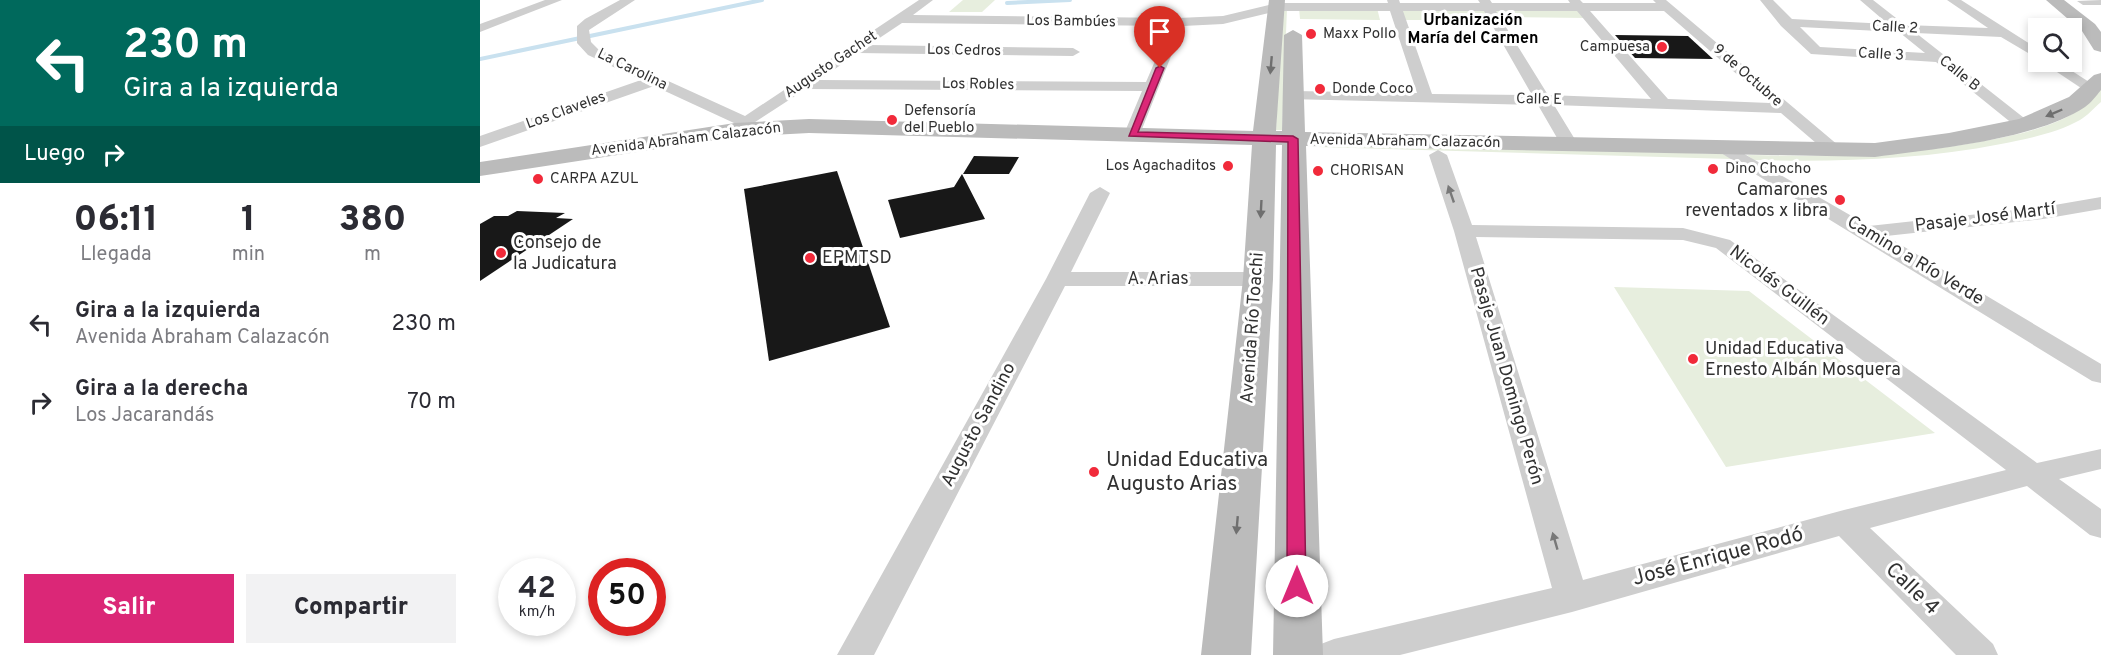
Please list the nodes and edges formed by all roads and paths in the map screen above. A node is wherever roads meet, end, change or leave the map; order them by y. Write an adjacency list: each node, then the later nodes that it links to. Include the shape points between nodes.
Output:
1 (556, 0): 19 (street)
2 (629, 0): 28 (street, La Carolina, via 589,22 583,36 593,52)
3 (927, 0): 16 (street, Augusto Gachet)
4 (1766, 0): 18 (street)
5 (1863, 0): 20 (street, Calle B)
6 (1953, 0): 21 (street)
7 (2054, 0): 23 (main road, via 2089,28)
8 (2082, 0): 9 (street); 15 (main road)
9 (2101, 1)
10 (1285, 3): 11 (street, Los Bambúes); 17 (street, Los Bambúes, via 1223,20); 33 (main road, Avenida Río Toachi); 42 (main road, Avenida Río Toachi, one-way to 42)
11 (1394, 3): 14 (street, Los Bambúes); 34 (street)
12 (1577, 3): 13 (street, Los Bambúes); 14 (street, Los Bambúes); 36 (street)
13 (1663, 3): 37 (street, 9 de Octubre)
14 (1489, 13): 35 (street)
15 (2101, 14)
16 (899, 19): 22 (street, Los Bambúes); 24 (street, Augusto Gachet)
17 (1178, 22): 22 (street, Los Bambúes); 31 (street)
18 (1786, 22): 20 (street, Calle 2); 26 (street, Calle 3, via 1812,49 1824,52)
19 (480, 28)
20 (1901, 28): 21 (street, Calle 2); 26 (street, Calle B)
21 (2004, 33): 25 (street)
22 (1083, 37): 24 (street, Los Cedros); 30 (street)
23 (2101, 46)
24 (855, 49): 29 (street, Augusto Gachet)
25 (2028, 49)
26 (1938, 58): 38 (street, Calle B)
27 (2065, 72): 32 (street)
28 (653, 81): 39 (street, La Carolina); 41 (street, Los Claveles)
29 (804, 84): 30 (street, Los Robles); 39 (street, Augusto Gachet)
30 (1053, 86): 31 (street, Los Robles)
31 (1153, 87): 40 (street)
32 (2098, 93): 38 (main road, Avenida Abraham Calazacón, one-way to 38); 47 (main road, Avenida Abraham Calazacón, via 2087,120 2033,139 1887,161)
33 (1293, 96): 34 (street, Calle E); 42 (main road, Avenida Río Toachi)
34 (1426, 98): 35 (street, Calle E)
35 (1545, 100): 36 (street, Calle E); 43 (street)
36 (1664, 104): 37 (street, Calle E)
37 (1784, 108): 45 (street, 9 de Octubre)
38 (2025, 125): 45 (main road, Avenida Abraham Calazacón, via 1911,146)
39 (740, 127): 40 (main road, Avenida Abraham Calazacón, via 854,126); 48 (main road, Avenida Abraham Calazacón)
40 (1132, 134): 42 (main road, Avenida Abraham Calazacón)
41 (480, 142)
42 (1279, 144): 43 (main road, Avenida Abraham Calazacón); 46 (main road, Avenida Abraham Calazacón); 49 (main road, Avenida Abraham Calazacón, via 761,138); 55 (main road, Avenida Río Toachi, one-way to 55); 64 (main road, Avenida Río Toachi)
43 (1570, 146): 44 (main road, Avenida Abraham Calazacón)
44 (1727, 149): 45 (main road, Avenida Abraham Calazacón); 47 (street, Camino a Río Verde)
45 (1836, 151)
46 (1438, 154): 47 (main road, Avenida Abraham Calazacón); 52 (street, Pasaje Juan Domingo Perón, one-way to 46)
47 (1753, 163): 53 (street, Camino a Río Verde)
48 (480, 169)
49 (480, 180)
50 (1100, 193): 54 (street, Augusto Sandino)
51 (2101, 203): 53 (street, Pasaje José Martí)
52 (1464, 231): 58 (street, Nicolás Guillén, via 1683,234 1723,244); 61 (street, Pasaje Juan Domingo Perón, one-way to 52)
53 (1868, 232): 56 (street, Camino a Río Verde)
54 (1058, 279): 55 (street, A. Arias); 62 (street, Augusto Sandino)
55 (1258, 279): 63 (main road, Avenida Río Toachi, one-way to 63)
56 (2101, 375)
57 (2101, 459): 58 (street, José Enrique Rodó)
58 (2031, 474): 59 (street, José Enrique Rodó); 60 (street, Nicolás Guillén)
59 (1844, 522): 61 (street, José Enrique Rodó); 66 (street, Calle 4)
60 (2101, 526)
61 (1572, 598): 65 (street, José Enrique Rodó)
62 (855, 655)
63 (1226, 655)
64 (1298, 655)
65 (1334, 655)
66 (1980, 655)

